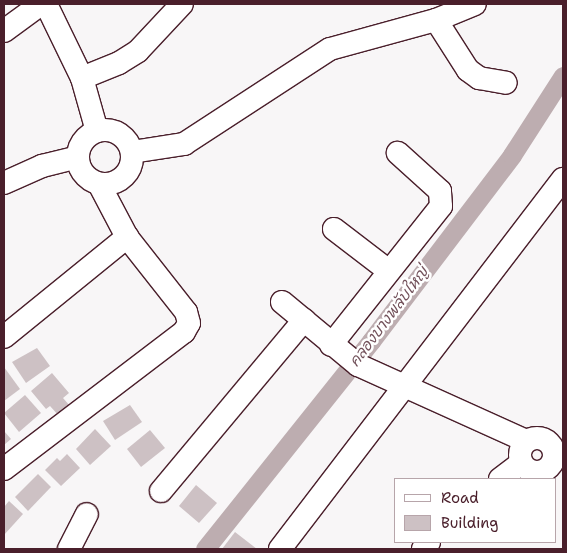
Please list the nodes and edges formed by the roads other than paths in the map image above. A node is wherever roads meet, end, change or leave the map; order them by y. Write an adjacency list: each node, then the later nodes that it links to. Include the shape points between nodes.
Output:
1 (42, 4): 6 (street)
2 (46, 4): 7 (street)
3 (182, 4): 7 (street, via 138,51 119,63)
4 (475, 4): 5 (street)
5 (436, 20): 8 (street, via 468,70 478,78); 10 (street, via 330,49 184,144)
6 (4, 32)
7 (82, 78): 9 (street)
8 (506, 83)
9 (97, 130): 10 (street, via 116,131 123,136); 12 (street, via 83,141)
10 (132, 152): 15 (street, via 130,170 124,177 117,182)
11 (398, 153): 18 (street, via 440,191 443,199 441,206)
12 (78, 157): 14 (street, via 42,166); 15 (street, via 84,174)
13 (563, 178): 23 (street)
14 (4, 182)
15 (99, 184): 17 (street)
16 (334, 229): 18 (street)
17 (127, 238): 21 (street); 26 (street, via 186,312 188,323 184,332)
18 (389, 271): 22 (street)
19 (282, 302): 20 (street)
20 (304, 320): 22 (street); 28 (street)
21 (4, 337)
22 (331, 345): 23 (street, via 358,365)
23 (406, 385): 24 (street); 31 (street)
24 (524, 452): 25 (street, via 541,438); 25 (street, via 533,472 544,471); 27 (street)
25 (557, 454)
26 (4, 469)
27 (501, 478)
28 (161, 491)
29 (87, 514): 30 (street)
30 (69, 549)
31 (280, 549)

